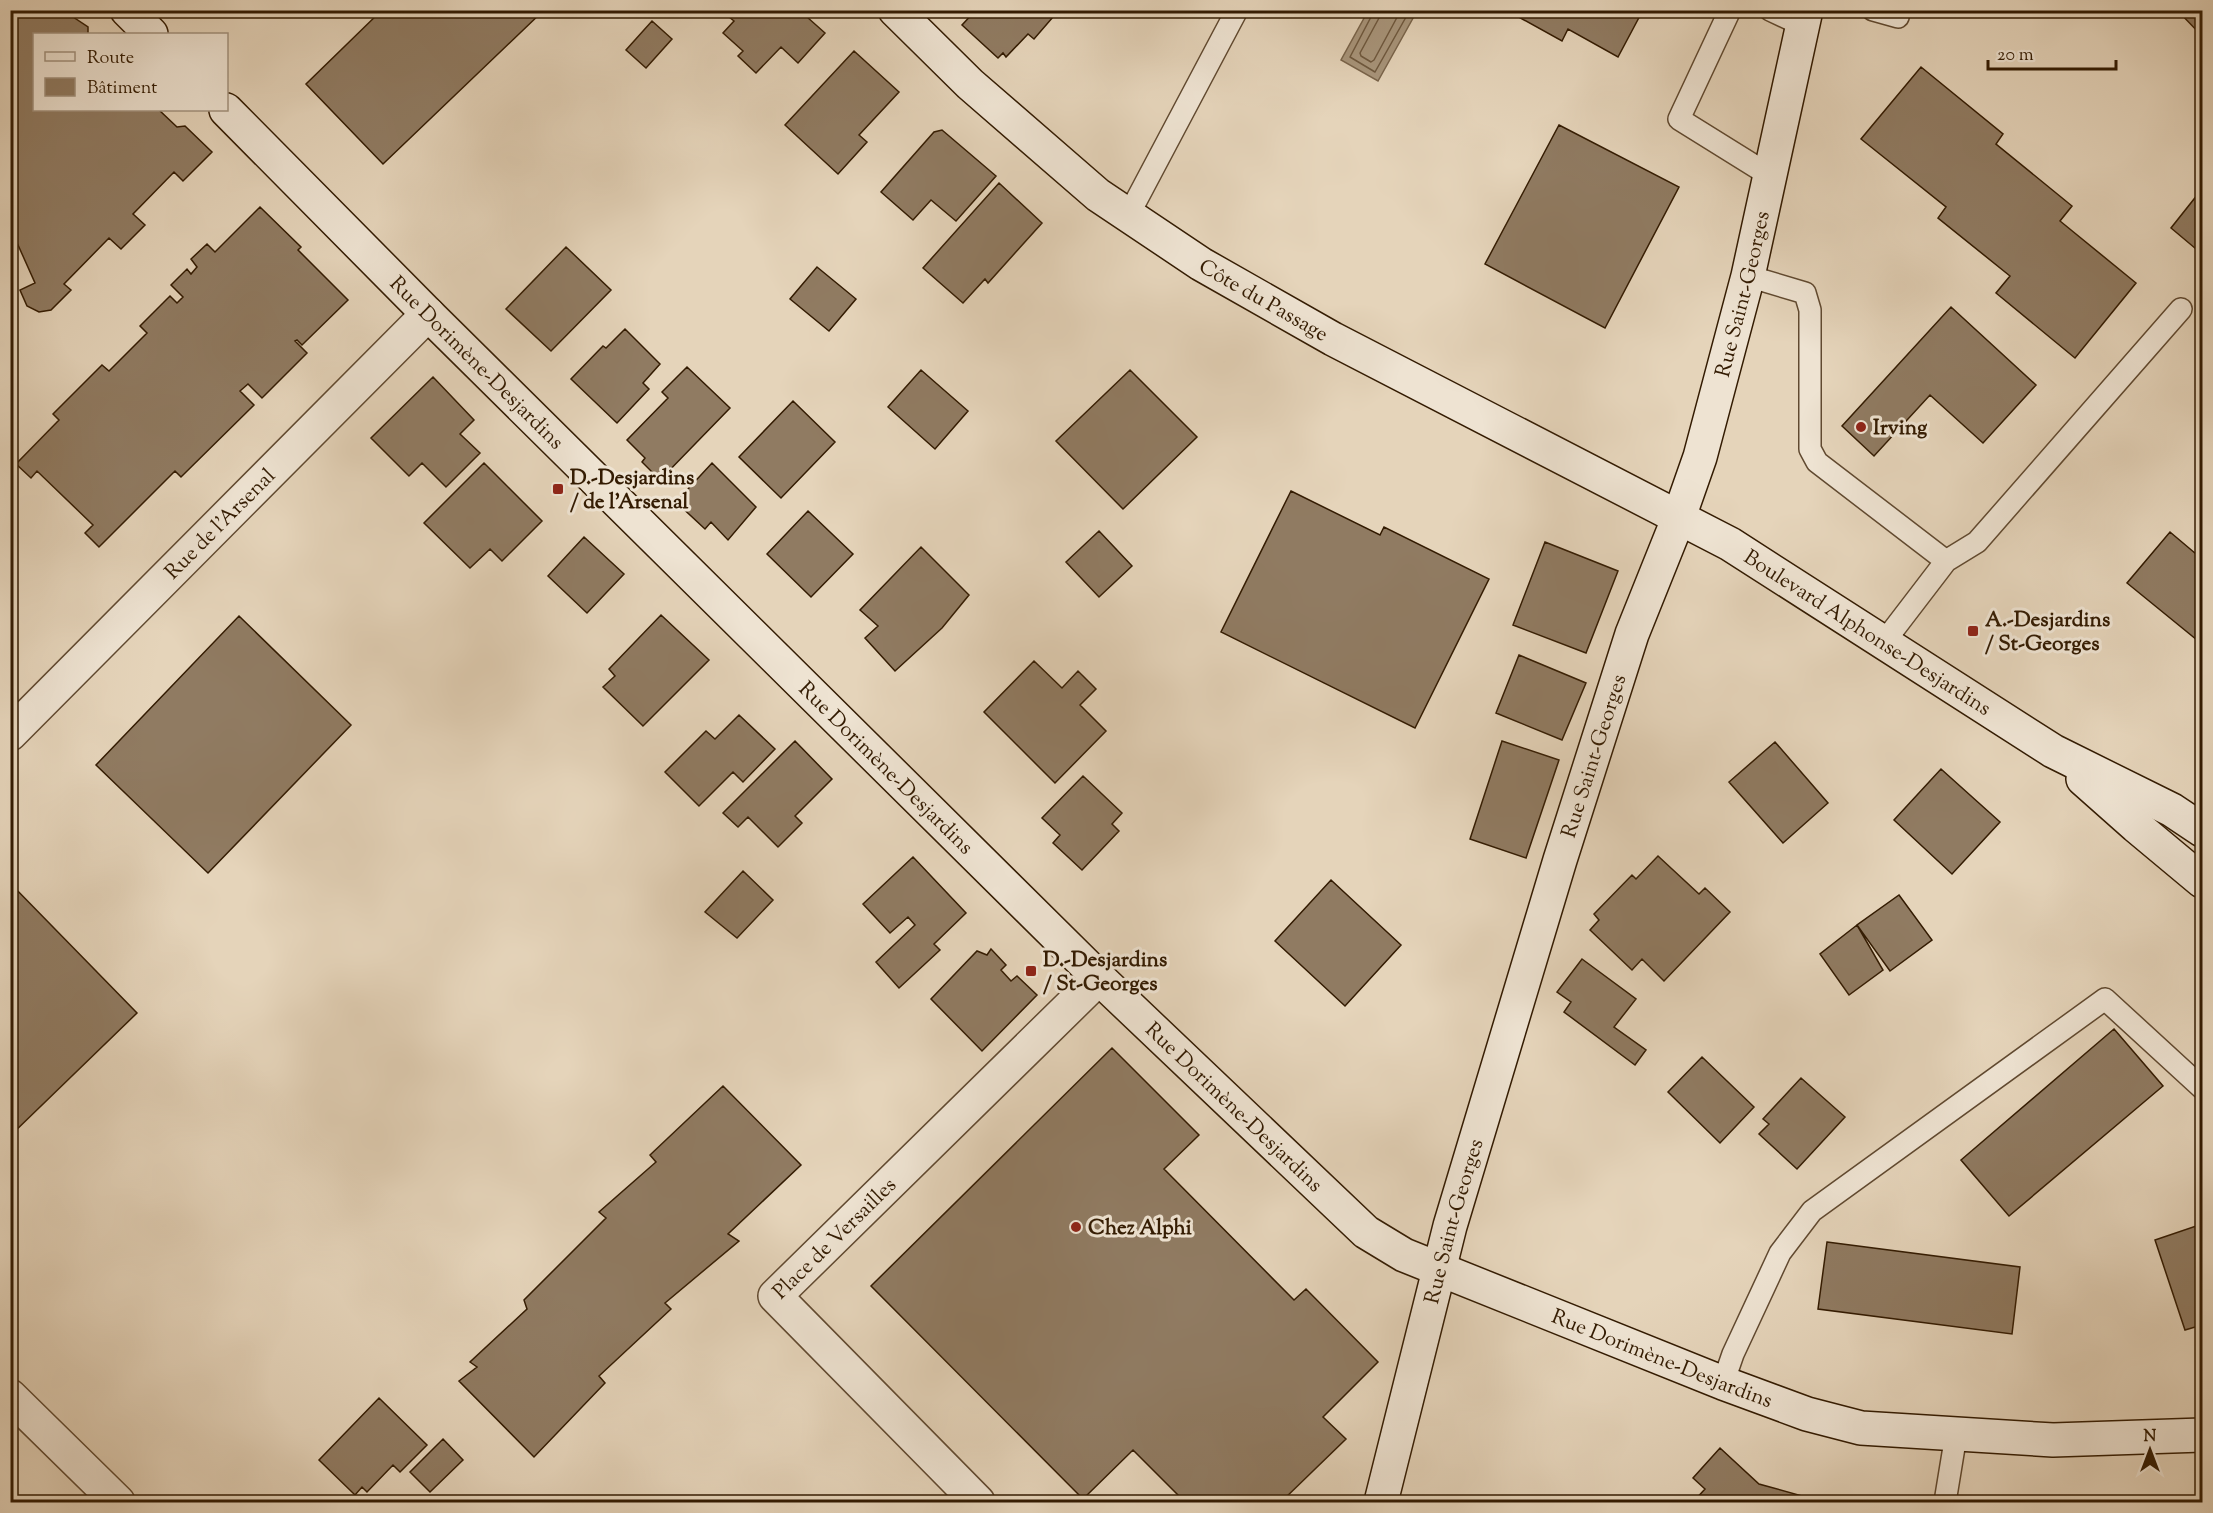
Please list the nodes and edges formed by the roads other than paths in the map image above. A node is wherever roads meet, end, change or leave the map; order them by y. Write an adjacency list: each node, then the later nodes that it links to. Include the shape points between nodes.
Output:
1 (127, 10): 9 (main road)
2 (895, 10): 12 (main road, Côte du Passage, via 970,84 1098,195)
3 (1237, 10): 12 (lane)
4 (1730, 10): 11 (lane, via 1679,119)
5 (1770, 10): 8 (lane)
6 (1873, 10): 7 (lane, via 1898,17)
7 (1899, 10)
8 (1804, 18): 11 (main road, Rue Saint-Georges)
9 (150, 33)
10 (226, 111): 15 (main road, Rue Dorimène-Desjardins)
11 (1769, 176): 13 (main road, Rue Saint-Georges)
12 (1128, 216): 16 (main road, Côte du Passage, via 1201,264 1333,339)
13 (1748, 276): 16 (main road, Rue Saint-Georges, via 1700,457); 17 (lane, via 1805,293 1810,310 1810,449 1817,462)
14 (2181, 309): 17 (lane, via 1977,542)
15 (428, 314): 19 (main road, Rue de l'Arsenal); 23 (main road, Rue Dorimène-Desjardins)
16 (1679, 517): 18 (main road, Boulevard Alphonse-Desjardins, via 1730,544); 25 (main road, Rue Saint-Georges, via 1632,634 1560,860)
17 (1946, 561): 18 (lane)
18 (1884, 642): 20 (main road, Boulevard Alphonse-Desjardins)
19 (10, 734)
20 (2053, 751): 21 (main road, Boulevard Alphonse-Desjardins, via 2172,810); 22 (main road, Boulevard Alphonse-Desjardins)
21 (2202, 830)
22 (2202, 881)
23 (1099, 978): 25 (main road, Rue Dorimène-Desjardins, via 1366,1232 1404,1255); 31 (main road, Place de Versailles, via 775,1296)
24 (2202, 1088): 26 (lane, via 2105,999 1812,1210 1780,1253)
25 (1440, 1269): 26 (main road, Rue Dorimène-Desjardins); 32 (main road, Rue Saint-Georges)
26 (1723, 1383): 28 (main road, Rue Dorimène-Desjardins, via 1807,1414 1862,1428)
27 (10, 1396): 30 (main road)
28 (1956, 1435): 29 (main road, Rue Dorimène-Desjardins, via 2053,1440); 33 (lane)
29 (2202, 1435)
30 (118, 1503)
31 (978, 1503)
32 (1381, 1503)
33 (1945, 1503)

